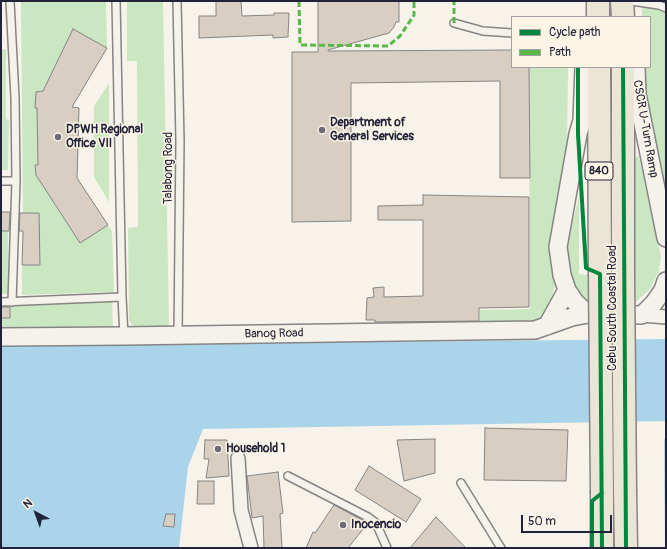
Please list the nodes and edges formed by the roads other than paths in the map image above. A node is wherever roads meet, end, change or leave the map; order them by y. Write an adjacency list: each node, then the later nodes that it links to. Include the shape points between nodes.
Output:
1 (10, 1): 16 (lane)
2 (116, 1): 20 (lane)
3 (176, 1): 27 (lane, Talabong Road, via 180,141)
4 (623, 1): 7 (highway); 8 (street)
5 (631, 1): 6 (lane)
6 (666, 8)
7 (622, 16)
8 (629, 16)
9 (454, 23): 10 (lane, via 483,31)
10 (511, 33)
11 (584, 68): 19 (street, via 582,120 558,247)
12 (599, 68): 36 (highway, Cebu South Coastal Road / 840, bridge)
13 (623, 68): 37 (highway, Cebu South Coastal Road / 840, bridge)
14 (636, 68): 17 (street, CSCR U-Turn Ramp, via 637,94)
15 (1, 180): 16 (lane)
16 (16, 181): 22 (lane)
17 (666, 238)
18 (665, 289): 24 (street)
19 (567, 290): 23 (street); 26 (street)
20 (122, 297): 22 (lane); 28 (lane)
21 (1, 302): 22 (lane)
22 (12, 302)
23 (588, 314): 24 (street); 26 (street, Banog Road)
24 (642, 315): 25 (street)
25 (666, 316)
26 (547, 326): 27 (street, Banog Road, via 535,330)
27 (178, 335): 28 (street, Banog Road)
28 (124, 336): 29 (street, Banog Road)
29 (1, 337)
30 (238, 458): 33 (street, via 241,510)
31 (288, 476): 34 (lane, via 368,517 376,523)
32 (461, 483): 35 (lane)
33 (251, 548)
34 (387, 548)
35 (501, 548)
36 (602, 548)
37 (626, 548)

